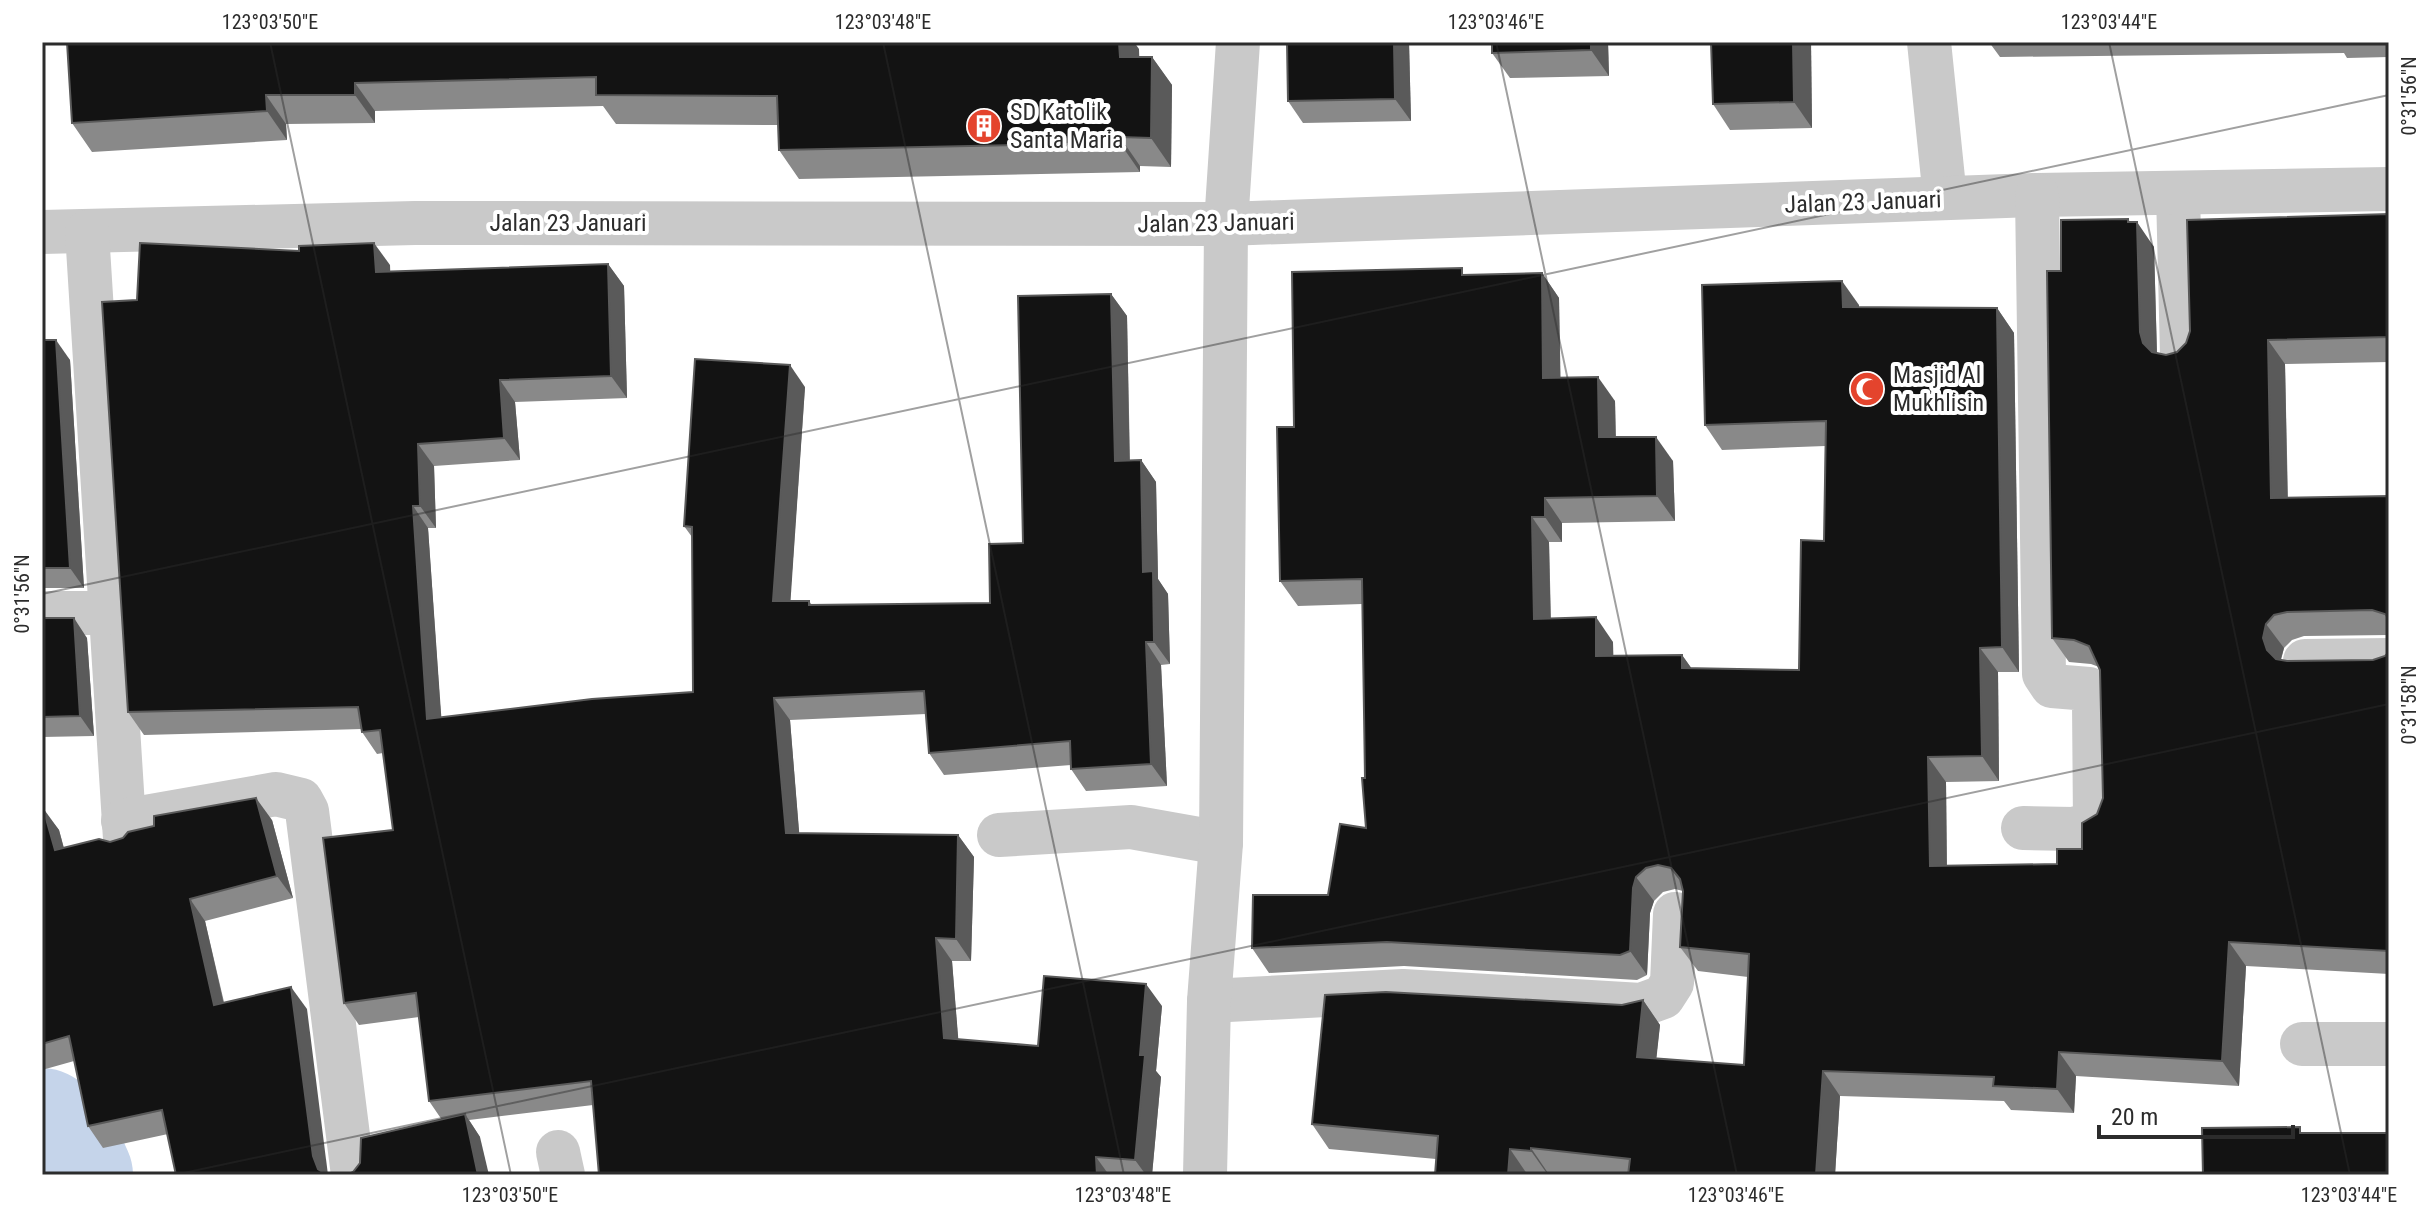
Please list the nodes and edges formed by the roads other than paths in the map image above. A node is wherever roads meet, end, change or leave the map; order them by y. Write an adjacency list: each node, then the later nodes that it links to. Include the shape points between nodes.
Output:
1 (1238, 42): 7 (street)
2 (1929, 42): 6 (street)
3 (2389, 189): 4 (street, Jalan 23 Januari)
4 (2178, 193): 5 (street, Jalan 23 Januari); 10 (street)
5 (2037, 195): 6 (street, Jalan 23 Januari); 15 (street, via 2044,674 2052,686 2089,689 2094,703 2095,823 2074,829)
6 (1945, 198): 7 (street, Jalan 23 Januari)
7 (1226, 224): 9 (street, Jalan 23 Januari, via 415,223); 17 (street)
8 (42, 232): 9 (street, Jalan 23 Januari)
9 (87, 232): 12 (street)
10 (2182, 355)
11 (42, 613): 12 (street)
12 (110, 613): 22 (street, via 124,830 276,794 301,800 307,811)
13 (2389, 660): 14 (street)
14 (2305, 661)
15 (2023, 828)
16 (999, 835): 17 (street, via 1131,827)
17 (1221, 843): 19 (street)
18 (1675, 914): 19 (street, via 1672,983 1663,997 1641,1005 1403,991)
19 (1209, 1001): 23 (street)
20 (2302, 1044): 21 (street)
21 (2389, 1044)
22 (353, 1175)
23 (1205, 1175)

